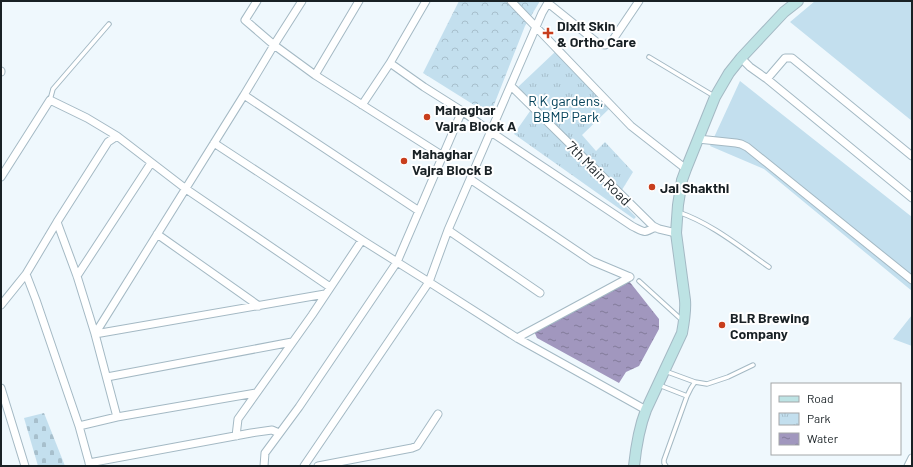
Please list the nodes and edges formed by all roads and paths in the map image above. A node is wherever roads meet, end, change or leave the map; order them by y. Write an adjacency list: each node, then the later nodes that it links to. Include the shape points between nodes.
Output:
1 (257, 1): 11 (street, via 245,20)
2 (302, 1): 11 (street)
3 (359, 1): 15 (street)
4 (426, 1): 14 (street)
5 (511, 1): 10 (street)
6 (639, 1): 8 (street, via 612,41 604,45 599,44)
7 (798, 1): 13 (street, via 784,12)
8 (549, 2): 10 (street)
9 (109, 24): 20 (lane, via 52,89)
10 (536, 27): 17 (street); 30 (street, via 631,126)
11 (274, 45): 15 (street); 18 (street)
12 (649, 57): 19 (lane)
13 (741, 58): 16 (street); 19 (street)
14 (390, 63): 21 (street); 22 (street)
15 (315, 75): 21 (street)
16 (767, 79): 28 (street, via 785,58 792,58); 34 (street)
17 (511, 86): 23 (street); 38 (street, 7th Main Road)
18 (244, 95): 26 (street); 35 (street)
19 (715, 97): 25 (street)
20 (50, 100): 24 (street); 31 (street)
21 (362, 105): 27 (street)
22 (462, 111): 23 (street); 27 (street)
23 (491, 132): 32 (street); 38 (street, via 632,226 643,232)
24 (116, 136): 29 (street); 37 (street, via 108,142)
25 (698, 139): 30 (street); 47 (street, via 736,143 746,147)
26 (214, 143): 33 (street); 42 (street)
27 (443, 156): 35 (street)
28 (912, 156)
29 (151, 163): 33 (street); 46 (street)
30 (686, 169): 36 (street)
31 (1, 177)
32 (470, 178): 39 (street); 57 (street, via 592,261 630,277)
33 (186, 189): 40 (street); 50 (street)
34 (912, 198)
35 (419, 211): 43 (street)
36 (677, 212): 41 (street); 44 (lane, via 719,232)
37 (57, 222): 45 (street); 46 (street)
38 (655, 227): 41 (street, 7th Main Road)
39 (448, 230): 49 (street); 51 (street)
40 (157, 234): 54 (street); 56 (street)
41 (676, 234): 55 (street, via 685,300)
42 (362, 240): 43 (street); 50 (street)
43 (397, 262): 49 (street); 71 (street)
44 (768, 267)
45 (26, 274): 53 (street); 70 (street)
46 (77, 276): 56 (street)
47 (912, 280)
48 (639, 281): 55 (lane)
49 (429, 282): 57 (street); 77 (street)
50 (330, 287): 52 (street)
51 (540, 293)
52 (325, 294): 54 (street); 58 (street)
53 (1, 305)
54 (259, 306): 56 (street)
55 (684, 322): 60 (street, via 682,333)
56 (95, 334): 61 (street)
57 (517, 338): 67 (street)
58 (292, 342): 61 (street); 65 (street)
59 (752, 365): 62 (lane, via 707,384)
60 (664, 371): 62 (lane); 63 (street)
61 (107, 377): 69 (street)
62 (695, 382): 66 (lane)
63 (657, 385): 66 (lane); 67 (street)
64 (1, 388): 75 (street)
65 (256, 393): 69 (street); 72 (street, via 238,419)
66 (687, 396): 80 (lane, via 664,460)
67 (646, 410): 79 (street, via 637,442)
68 (438, 414): 78 (street, via 417,446)
69 (117, 417): 70 (street)
70 (79, 426): 74 (street)
71 (279, 433): 72 (street, via 272,430); 76 (street, via 265,453)
72 (236, 436): 74 (street)
73 (912, 458): 81 (street)
74 (89, 465)
75 (25, 466)
76 (264, 466)
77 (304, 466)
78 (318, 466)
79 (634, 466)
80 (666, 466)
81 (908, 466)

